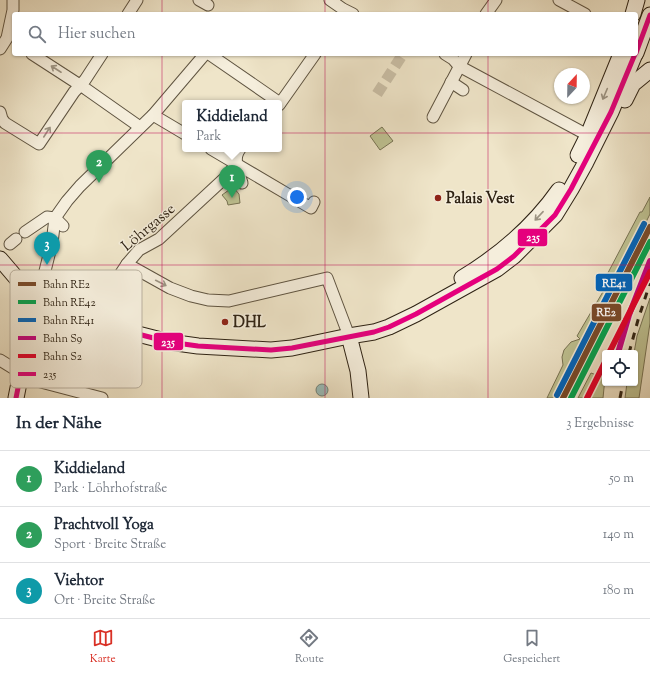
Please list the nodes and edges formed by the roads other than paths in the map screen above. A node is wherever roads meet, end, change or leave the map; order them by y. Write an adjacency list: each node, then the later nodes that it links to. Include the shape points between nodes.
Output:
1 (13, 0): 7 (street)
2 (137, 0): 8 (street)
3 (330, 0): 9 (street)
4 (496, 0): 10 (street)
5 (559, 0): 11 (street)
6 (636, 0): 12 (main road)
7 (13, 12)
8 (129, 12)
9 (346, 12)
10 (487, 12)
11 (581, 12)
12 (633, 12)
13 (650, 15): 16 (main road)
14 (12, 20): 15 (street)
15 (10, 40): 17 (street)
16 (641, 44)
17 (0, 49)
18 (35, 56): 30 (street, one-way to 18)
19 (101, 56): 30 (street)
20 (203, 56): 35 (street)
21 (212, 56): 32 (street)
22 (448, 56): 27 (street)
23 (465, 56): 27 (street)
24 (620, 56): 40 (main road, one-way to 40)
25 (636, 56): 40 (main road, via 611,112)
26 (313, 58): 33 (street)
27 (460, 66): 29 (street); 40 (street)
28 (650, 70): 40 (main road, via 633,84 620,111)
29 (451, 82): 31 (street); 36 (street)
30 (80, 85): 37 (street, one-way to 30, via 40,144); 38 (street)
31 (462, 90)
32 (274, 100)
33 (282, 101)
34 (0, 112): 37 (street)
35 (153, 115): 38 (street); 39 (street)
36 (433, 117)
37 (3, 125)
38 (140, 127): 46 (street, via 80,186)
39 (182, 132)
40 (596, 135): 56 (main road, via 572,187 554,215 514,256 497,269 416,314 374,332)
41 (216, 152): 43 (street)
42 (238, 152): 43 (street)
43 (236, 164): 44 (street); 45 (street); 49 (street, Löhrgasse, via 227,176 159,239 139,250)
44 (242, 183)
45 (313, 205)
46 (59, 222): 47 (street, via 47,217); 51 (street)
47 (20, 234)
48 (0, 259): 50 (main road)
49 (127, 264): 52 (street, Löhrgasse); 53 (street, one-way to 53)
50 (10, 270)
51 (45, 270)
52 (123, 270)
53 (138, 270)
54 (142, 272): 56 (street, one-way to 56, via 191,296 229,302 327,278)
55 (142, 335): 56 (main road, via 198,346 271,350)
56 (349, 336): 63 (main road, via 358,371)
57 (0, 360): 58 (street)
58 (10, 366)
59 (20, 388): 61 (main road)
60 (64, 388): 62 (street)
61 (17, 398)
62 (102, 398)
63 (361, 398)

